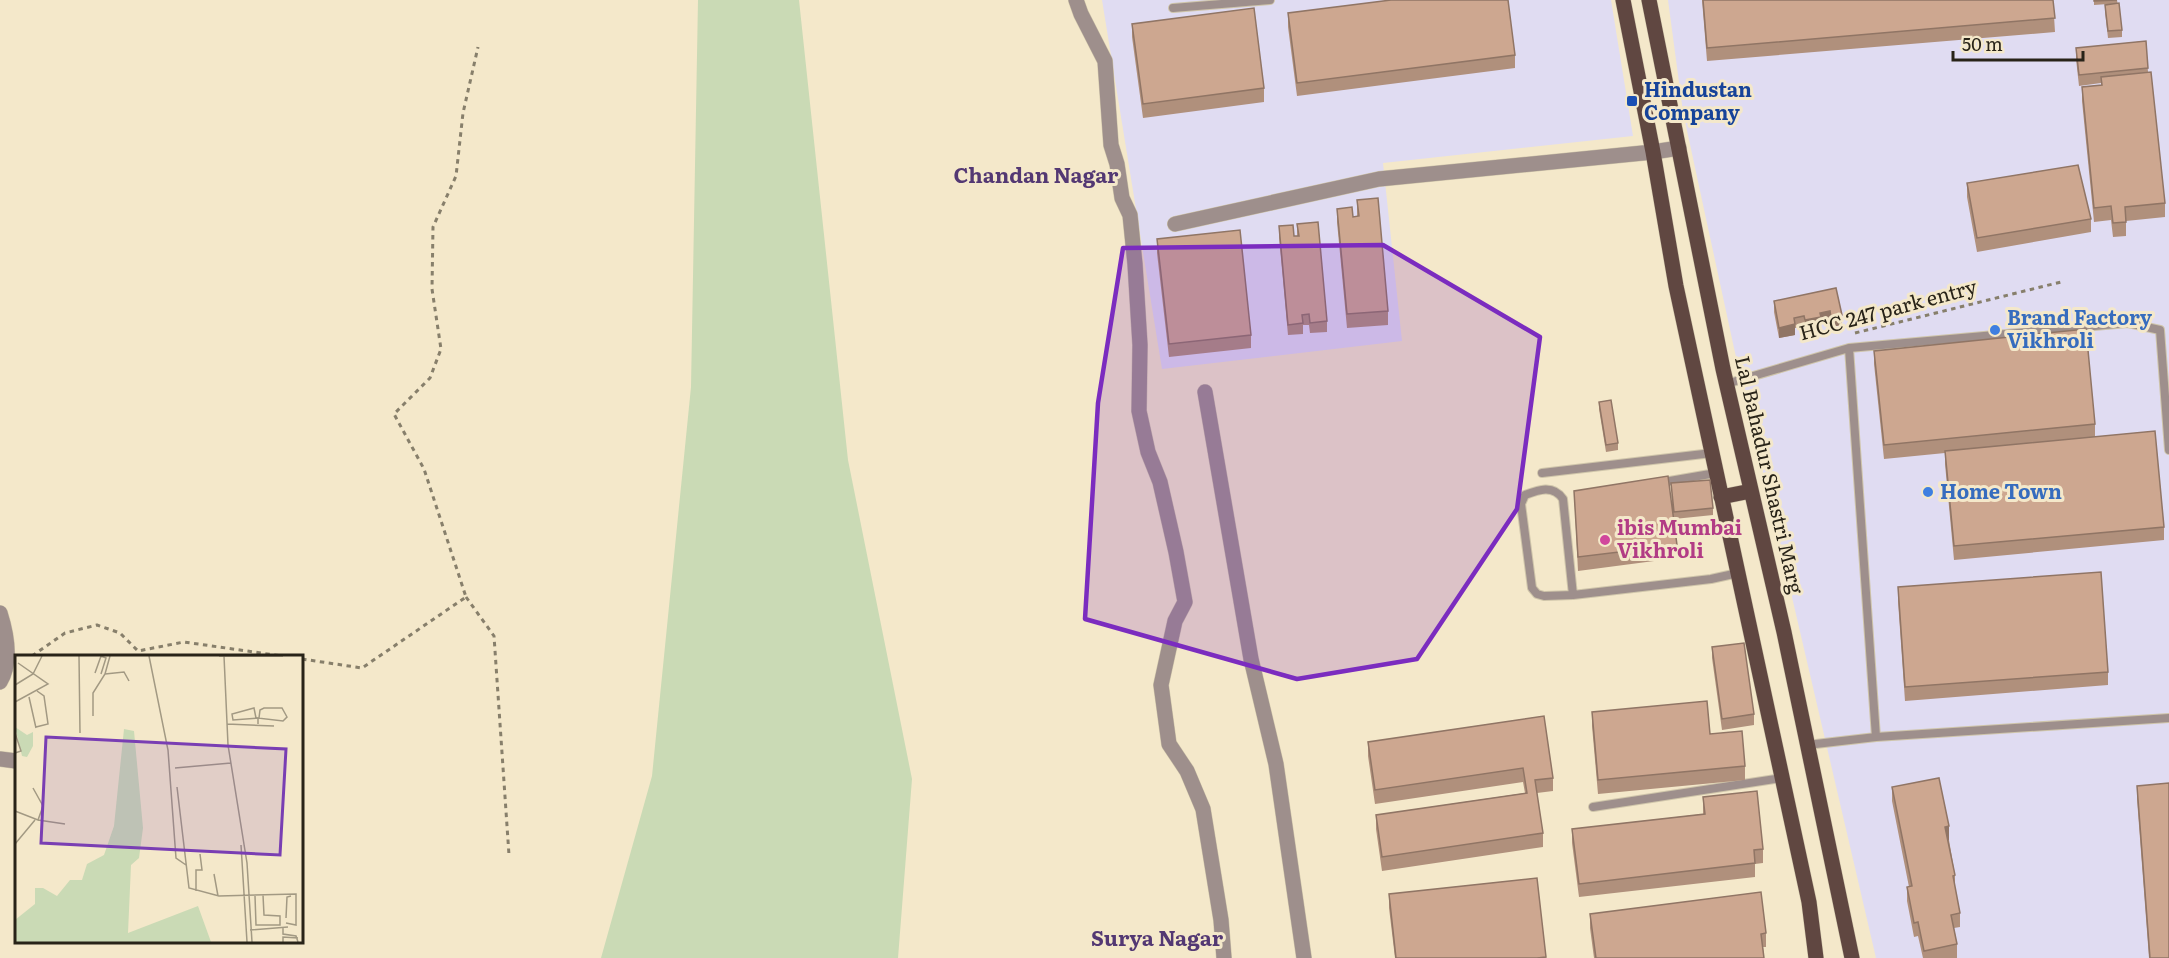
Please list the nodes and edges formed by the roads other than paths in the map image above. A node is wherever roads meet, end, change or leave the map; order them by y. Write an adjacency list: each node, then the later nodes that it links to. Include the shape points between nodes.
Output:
1 (1076, 0): 30 (street, via 1105,61 1111,145 1122,198 1130,215 1135,264 1139,411 1160,482 1185,602 1175,621 1161,685 1169,744 1187,771 1203,809)
2 (1270, 0): 5 (lane)
3 (1623, 0): 7 (main road)
4 (1649, 0): 6 (main road, Lal Bahadur Shastri Marg)
5 (1173, 8)
6 (1678, 148): 7 (street); 10 (main road, Lal Bahadur Shastri Marg)
7 (1653, 152): 8 (street, via 1379,179); 13 (main road, via 1676,286)
8 (1175, 224)
9 (1848, 348): 10 (lane); 12 (lane, via 2128,323 2160,330); 24 (lane)
10 (1726, 384): 17 (main road, Lal Bahadur Shastri Marg)
11 (1205, 392): 31 (street, via 1251,659 1276,764)
12 (2169, 450)
13 (1712, 453): 14 (main road); 15 (lane)
14 (1716, 472): 16 (lane); 18 (main road)
15 (1542, 473)
16 (1653, 483)
17 (1751, 491): 18 (main road); 25 (main road, Lal Bahadur Shastri Marg)
18 (1721, 497): 19 (main road)
19 (1738, 573): 20 (lane); 28 (main road)
20 (1573, 595): 20 (lane, via 1567,498 1553,489 1525,495 1521,504 1532,588 1544,596)
21 (0, 613): 22 (street, via 5,628 6,671)
22 (0, 682)
23 (2169, 718): 24 (lane)
24 (1876, 737): 25 (lane)
25 (1807, 744): 33 (main road, Lal Bahadur Shastri Marg)
26 (0, 759): 27 (street)
27 (15, 761)
28 (1782, 778): 29 (lane); 32 (main road, via 1809,902)
29 (1593, 807)
30 (1224, 958)
31 (1304, 958)
32 (1816, 958)
33 (1852, 958)

